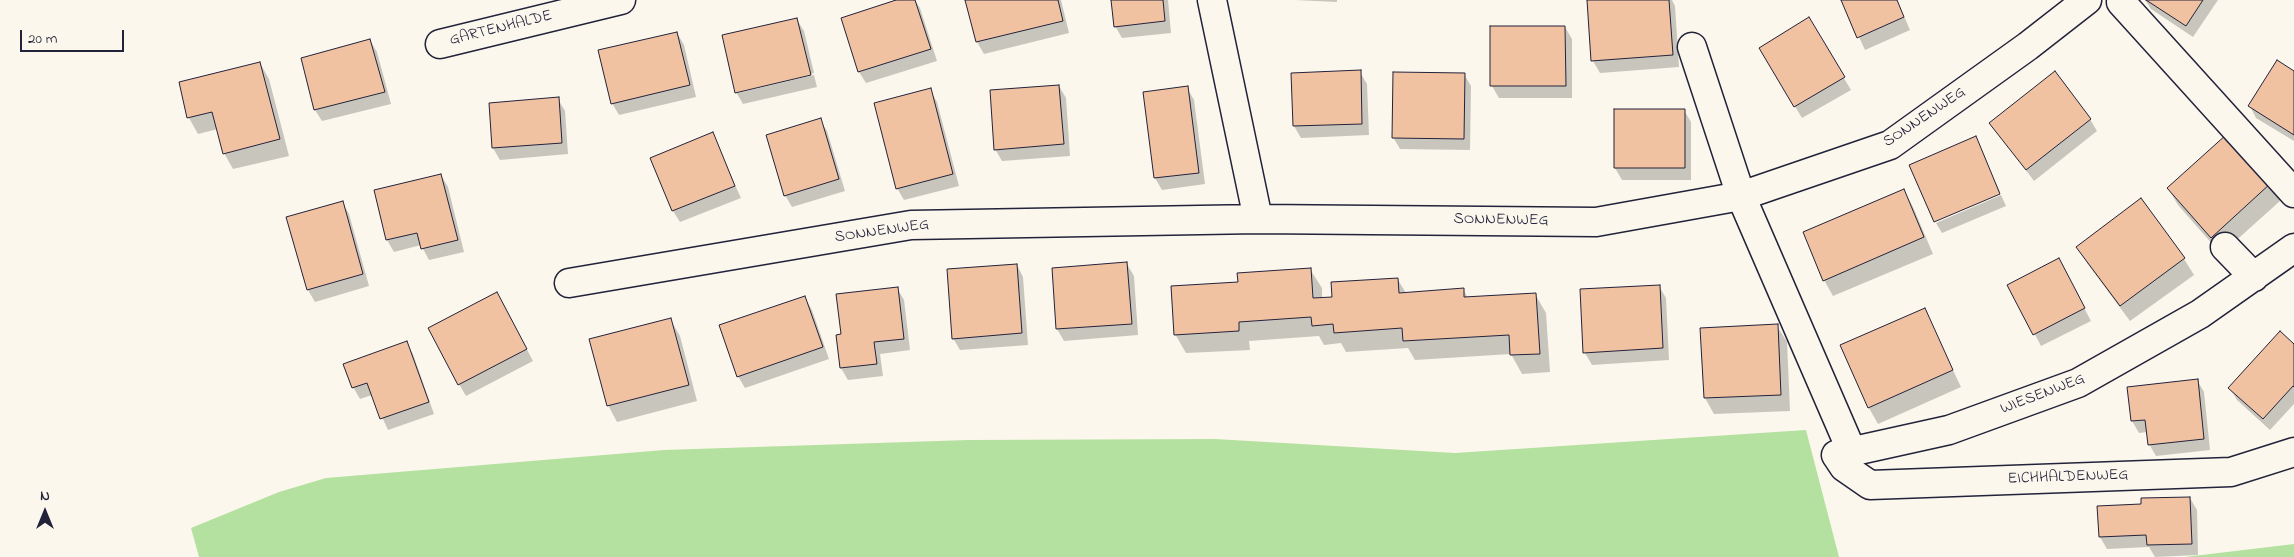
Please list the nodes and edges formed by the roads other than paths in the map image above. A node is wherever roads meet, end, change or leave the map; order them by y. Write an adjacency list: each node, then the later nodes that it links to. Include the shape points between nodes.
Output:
1 (621, 0): 5 (street, GARTENHALDE)
2 (1212, 0): 9 (street)
3 (2088, 0): 8 (street, SONNENWEG, via 1890,145)
4 (2121, 2): 7 (street)
5 (440, 44)
6 (1692, 47): 8 (street)
7 (2294, 192)
8 (1741, 196): 9 (street, SONNENWEG, via 1596,222); 15 (street)
9 (1258, 218): 13 (street, SONNENWEG, via 911,225)
10 (2225, 247): 12 (street)
11 (2294, 248): 12 (street, WIESENWEG)
12 (2254, 276): 15 (street, WIESENWEG, via 2200,314 2078,383 1949,430)
13 (569, 283)
14 (2294, 452): 15 (street, EICHHALDENWEG, via 2231,472 1870,485)
15 (1848, 460)

